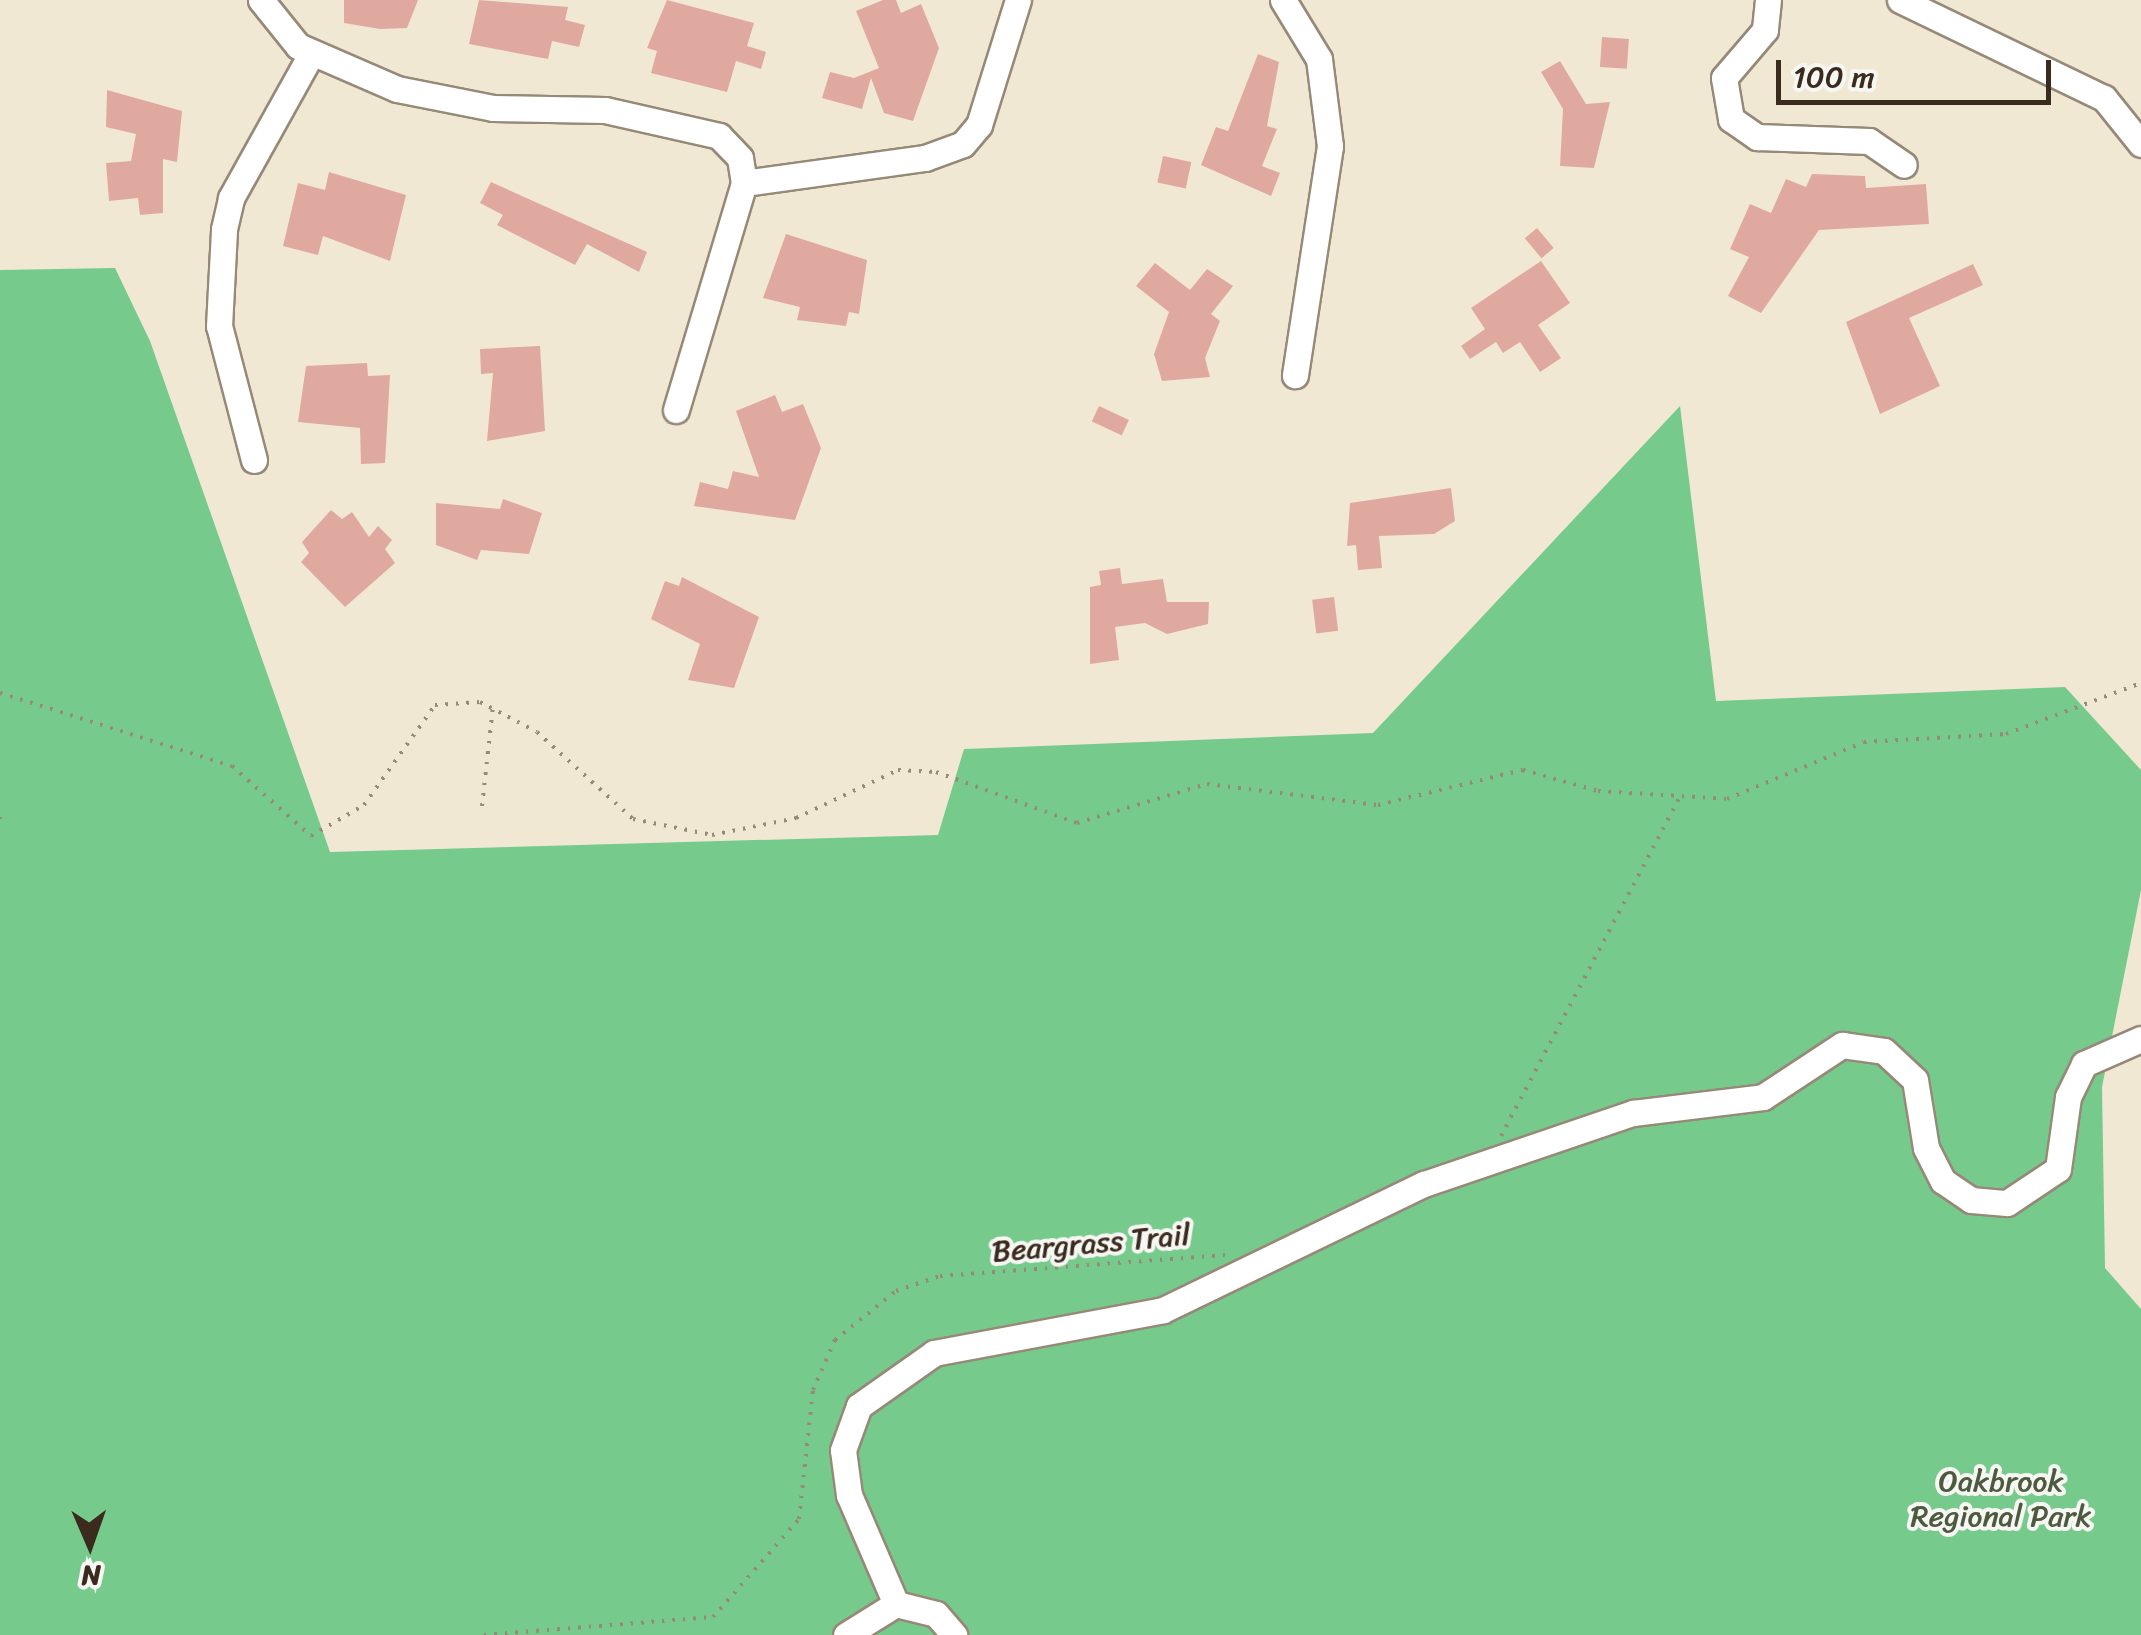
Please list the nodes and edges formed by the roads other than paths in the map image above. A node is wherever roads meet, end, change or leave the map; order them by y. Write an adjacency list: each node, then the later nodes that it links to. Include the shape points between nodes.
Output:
1 (261, 0): 6 (street)
2 (1018, 0): 9 (street, via 980,125 964,144 925,158)
3 (1283, 0): 10 (street, via 1319,59 1330,146)
4 (1768, 0): 8 (street, via 1764,30 1724,78 1730,119 1757,137 1869,141)
5 (1900, 0): 7 (street, via 2104,98)
6 (311, 54): 9 (street, via 398,89 493,108 605,110 719,136 740,158); 12 (street, via 224,229 219,326)
7 (2141, 144)
8 (1904, 165)
9 (744, 183): 11 (street)
10 (1295, 376)
11 (676, 410)
12 (254, 460)
13 (2141, 1038): 14 (street, via 2084,1064 2068,1096 2058,1169 2007,1204 1971,1200 1943,1181 1926,1148 1915,1080 1884,1050 1842,1045 1763,1097 1633,1113 1442,1178 1163,1310 934,1353 860,1406 843,1450 849,1495)
14 (896, 1604): 15 (street); 16 (street, via 936,1614)
15 (846, 1635)
16 (954, 1635)

